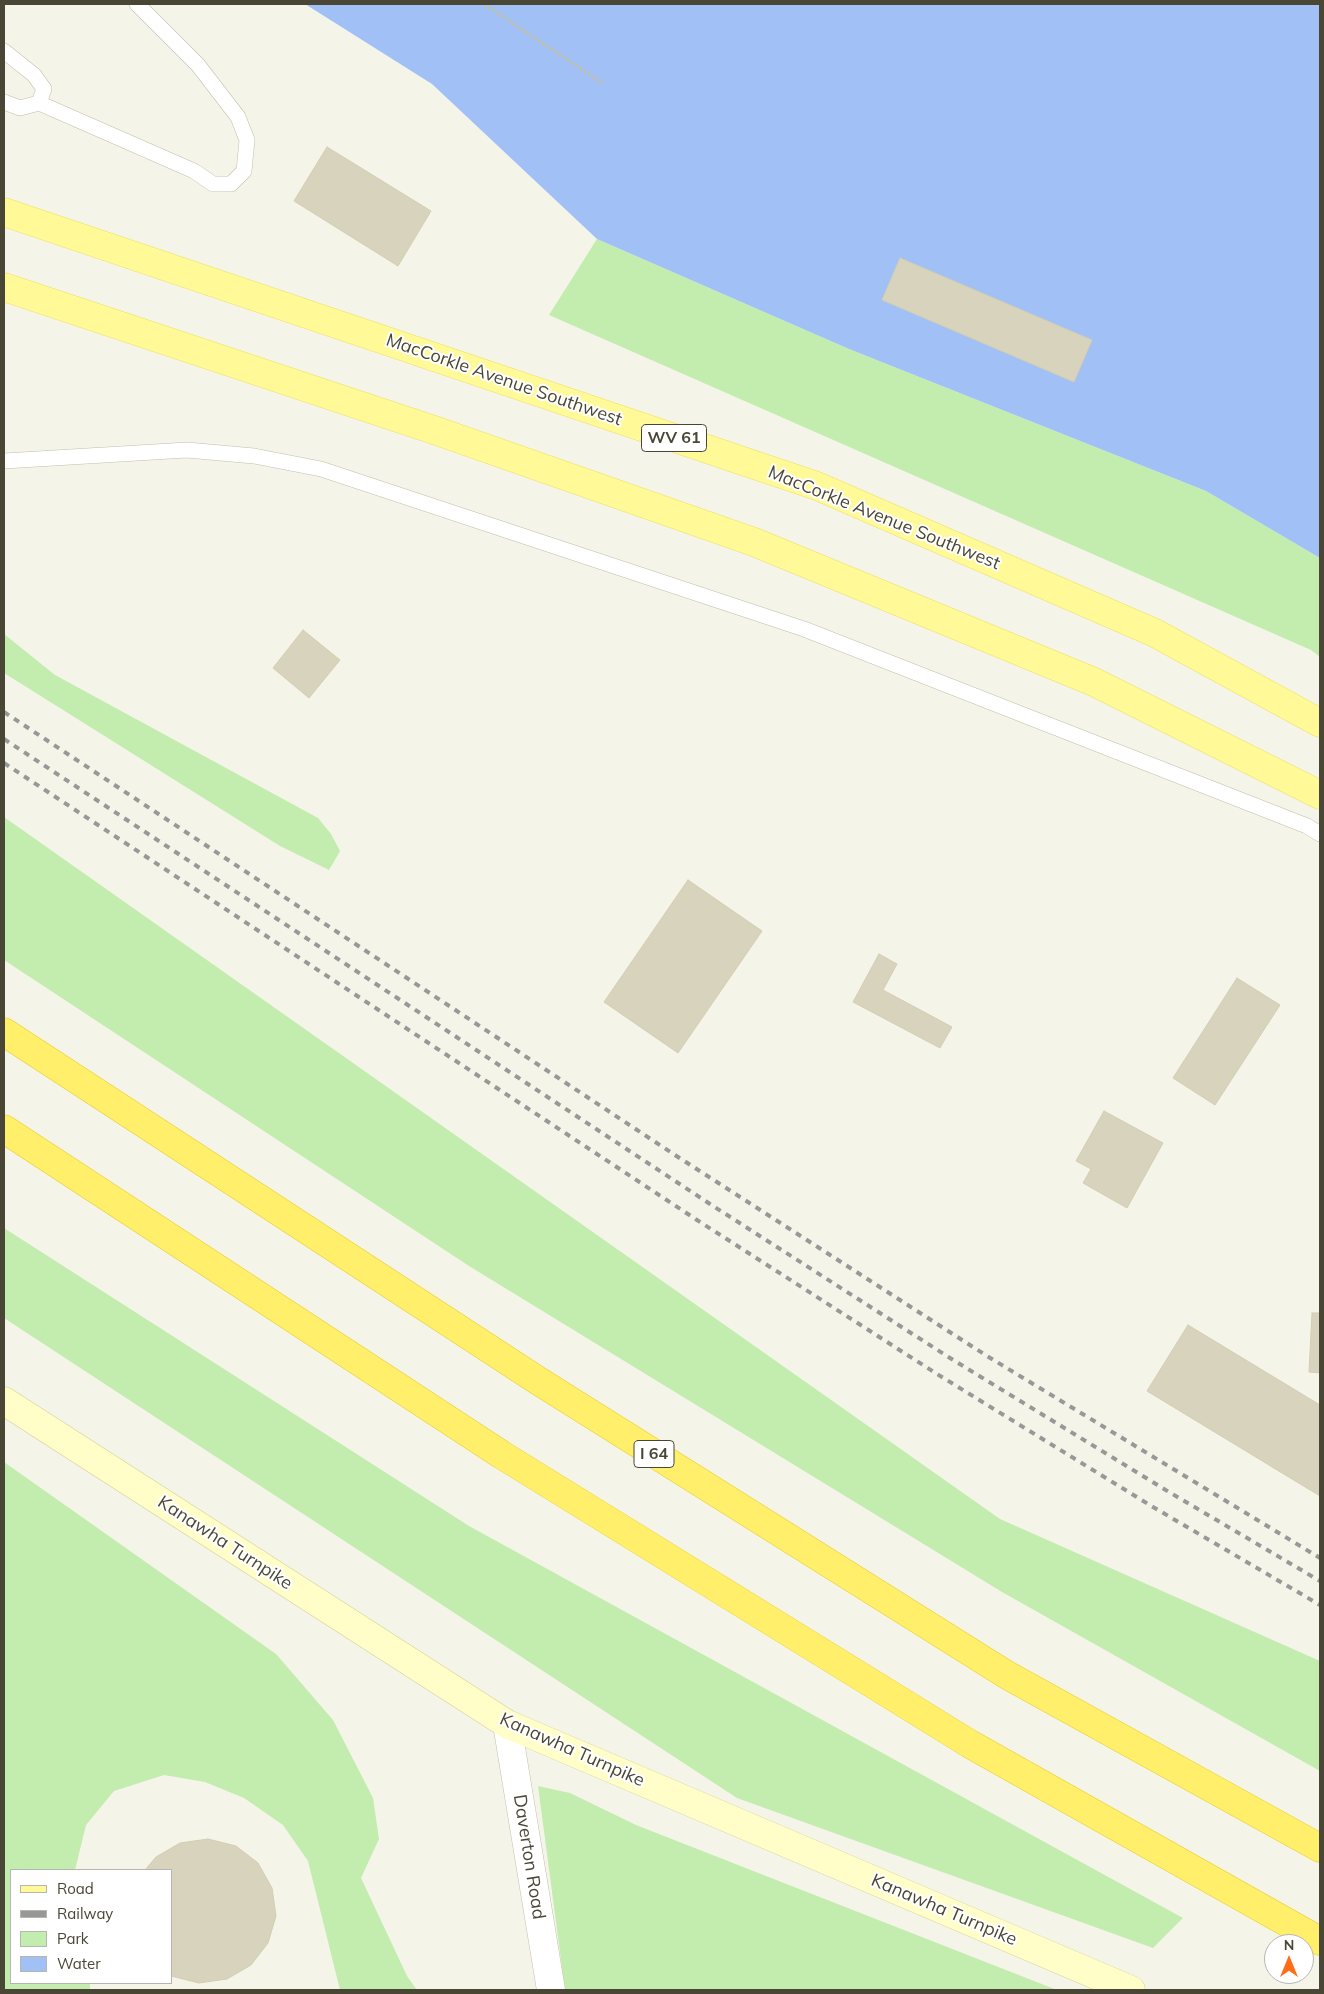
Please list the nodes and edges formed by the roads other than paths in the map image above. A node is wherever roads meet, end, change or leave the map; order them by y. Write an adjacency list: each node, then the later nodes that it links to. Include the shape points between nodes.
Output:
1 (137, 4): 4 (lane, via 198,65 238,117 248,140 244,171 231,184 213,184 194,171)
2 (4, 51): 4 (lane, via 34,75 44,89)
3 (4, 102): 4 (lane, via 20,108)
4 (39, 103)
5 (4, 212): 8 (main road, MacCorkle Avenue Southwest / WV 61, via 817,486 1155,633)
6 (4, 287): 9 (main road, via 434,430 754,542 1094,682)
7 (4, 461): 10 (lane, via 187,450 254,456 321,469 804,629 1307,826)
8 (1320, 723)
9 (1320, 795)
10 (1320, 834)
11 (4, 1032): 15 (highway, I 64, via 537,1380 1007,1675)
12 (4, 1129): 16 (highway, via 502,1455 928,1718)
13 (4, 1401): 14 (main road, Kanawha Turnpike)
14 (508, 1724): 17 (street, Daverton Road); 18 (main road, Kanawha Turnpike)
15 (1320, 1848)
16 (1320, 1941)
17 (551, 1990)
18 (1131, 1990)

